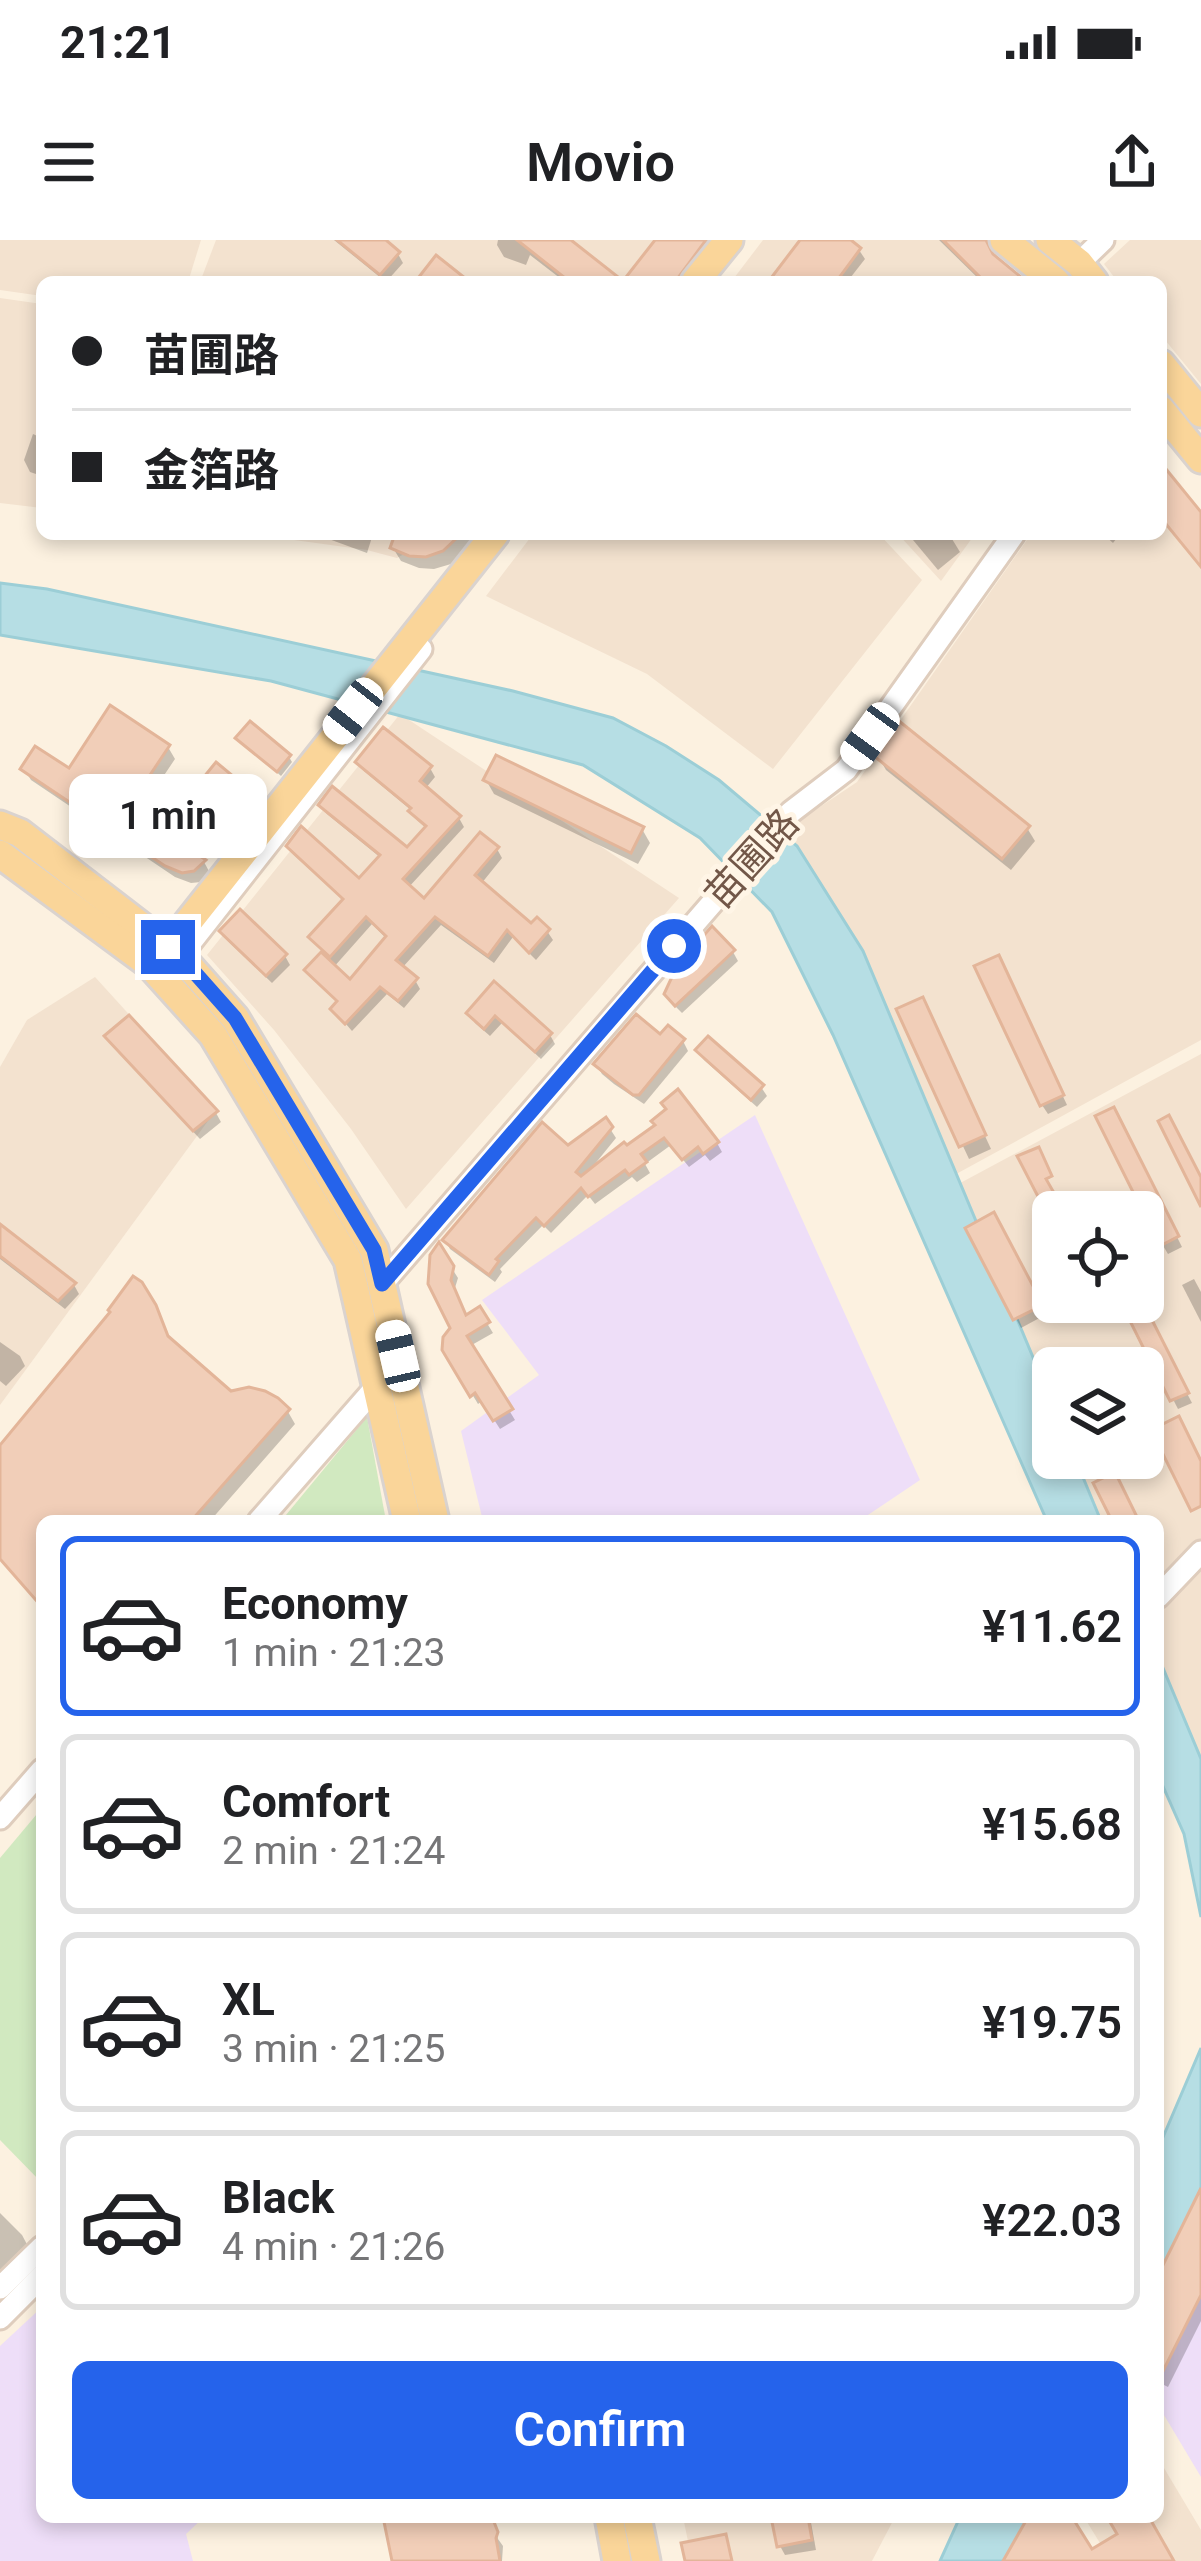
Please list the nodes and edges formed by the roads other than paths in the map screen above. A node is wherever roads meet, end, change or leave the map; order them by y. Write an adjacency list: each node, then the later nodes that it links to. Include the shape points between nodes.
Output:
1 (729, 240): 7 (main road)
2 (746, 240): 8 (main road)
3 (1004, 240): 9 (main road)
4 (1050, 240): 6 (main road)
5 (1103, 240): 6 (street)
6 (1086, 273)
7 (700, 276)
8 (717, 276)
9 (1049, 276)
10 (1167, 371): 11 (main road)
11 (1201, 413)
12 (1167, 417): 13 (main road)
13 (1201, 459)
14 (491, 540): 17 (main road)
15 (506, 540): 17 (main road)
16 (1010, 540): 21 (street, 苗圃路, via 846,770 791,812)
17 (435, 618): 20 (main road)
18 (0, 825): 20 (main road, via 20,833)
19 (0, 854): 20 (main road)
20 (167, 957): 21 (main road, via 235,1018 374,1250); 22 (main road, via 348,1260)
21 (382, 1284): 25 (main road)
22 (376, 1386): 23 (street); 24 (main road)
23 (264, 1515)
24 (406, 1515)
25 (434, 1515)
26 (1201, 1552): 27 (street)
27 (1164, 1591)
28 (36, 1777): 29 (street)
29 (0, 1818)
30 (36, 2253): 32 (street)
31 (36, 2282): 33 (street)
32 (0, 2288)
33 (0, 2318)
34 (610, 2523): 36 (main road)
35 (638, 2523): 37 (main road)
36 (617, 2561)
37 (646, 2561)

